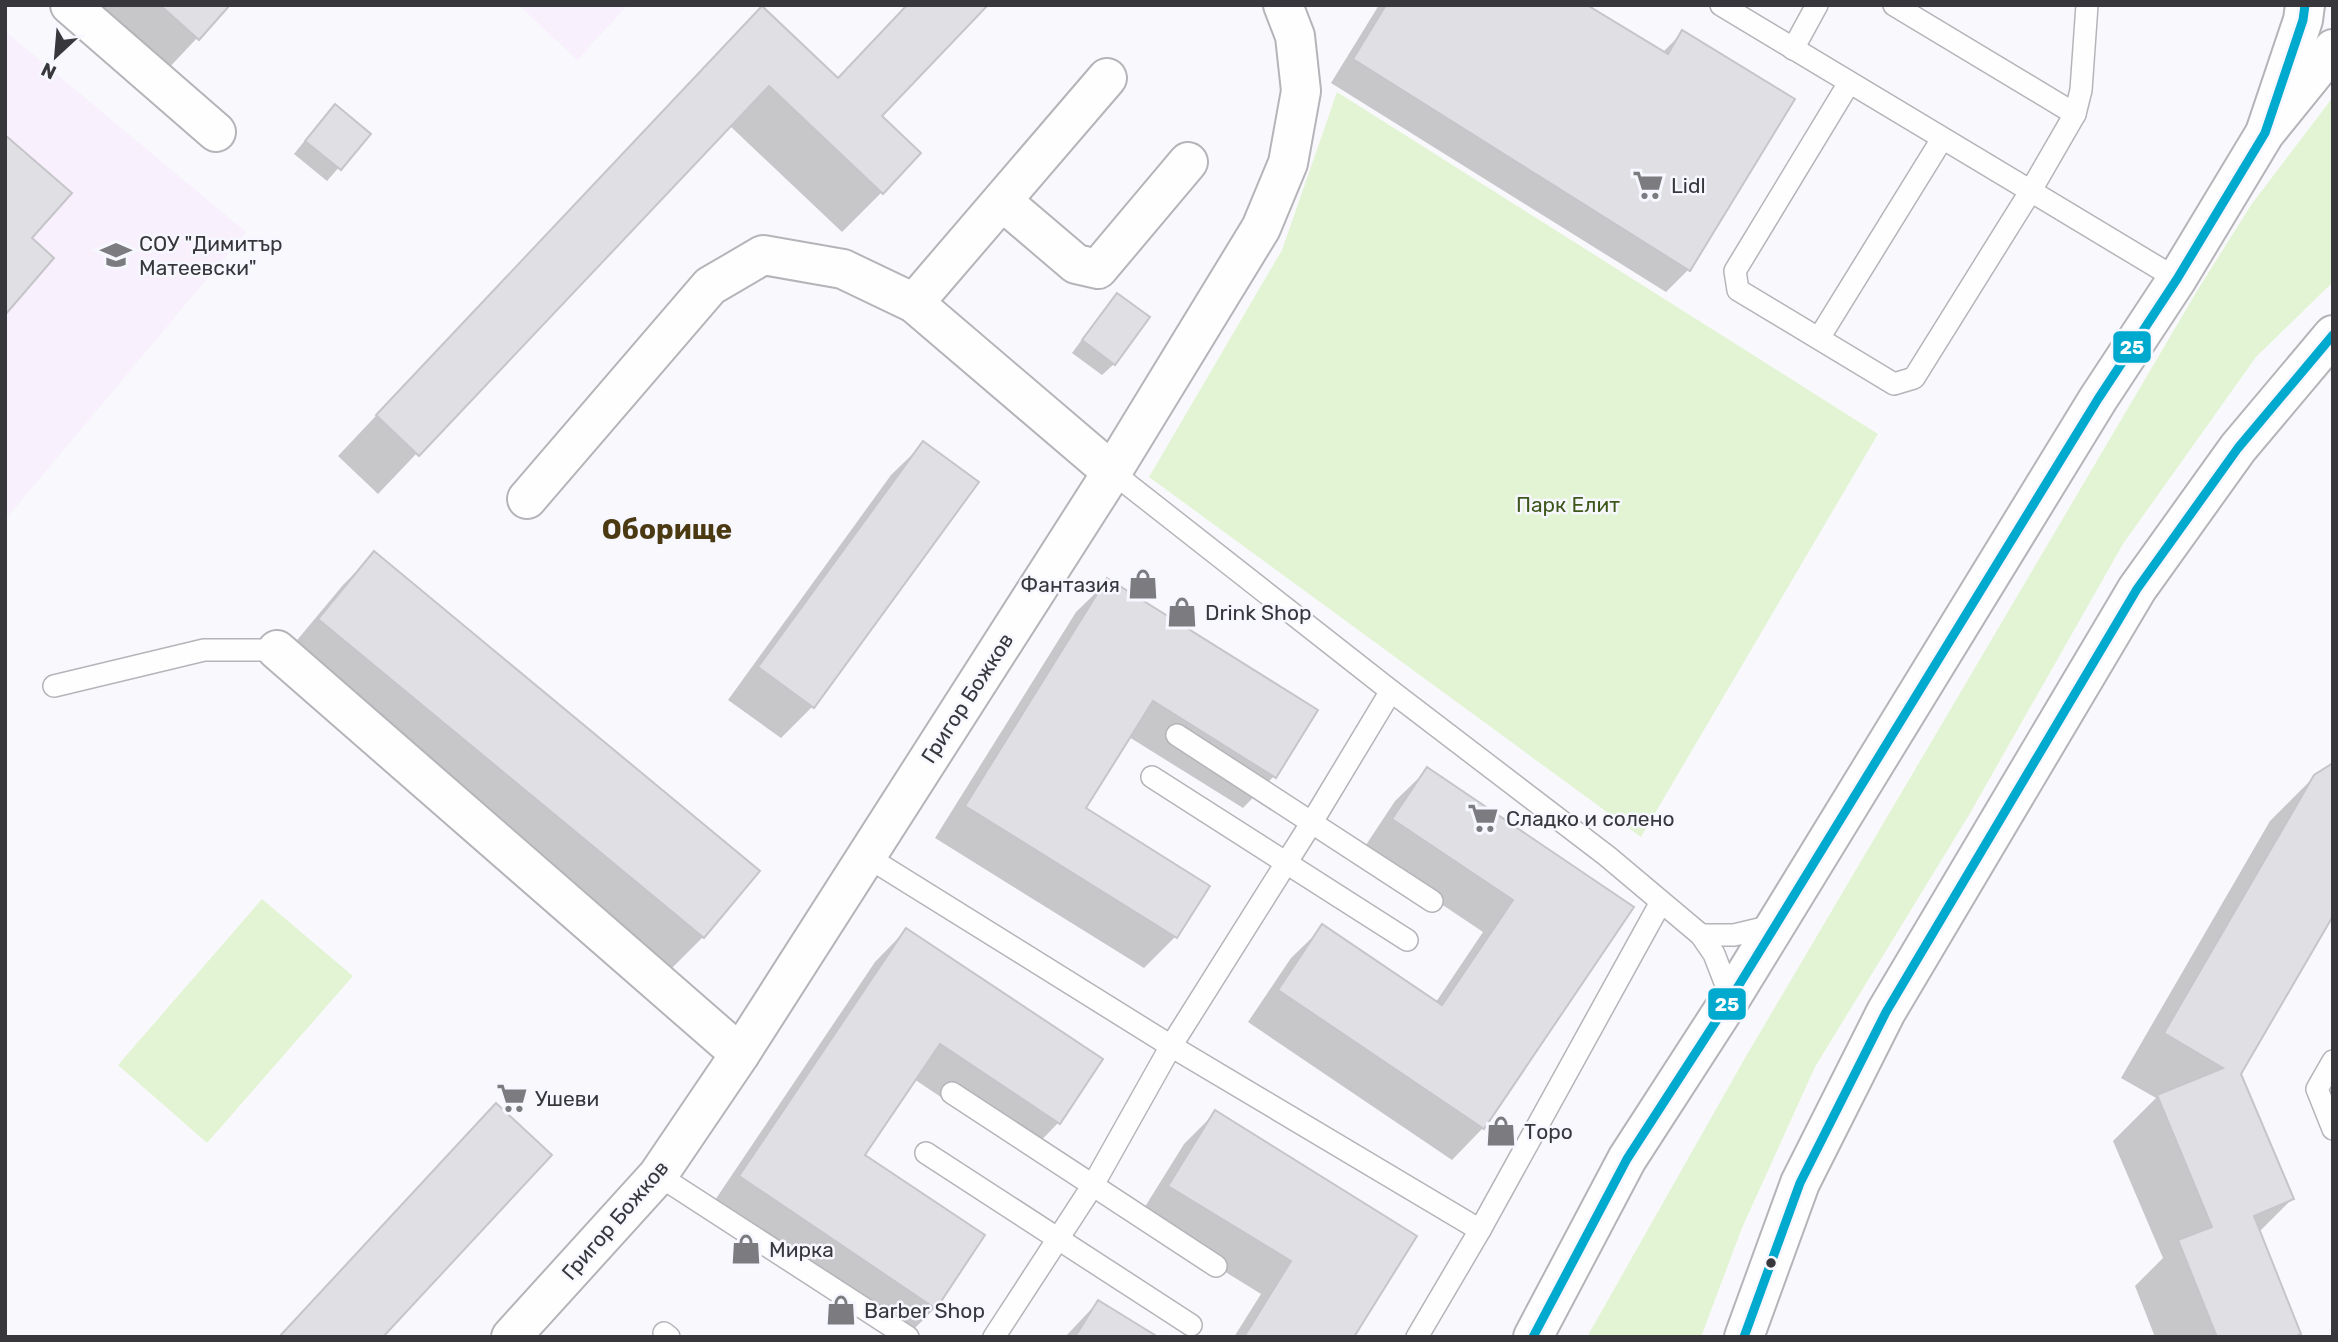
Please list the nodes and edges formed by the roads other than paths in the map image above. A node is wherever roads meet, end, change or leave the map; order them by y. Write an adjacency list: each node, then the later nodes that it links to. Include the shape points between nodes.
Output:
1 (70, 5): 13 (street)
2 (1283, 5): 23 (street, Григор Божков, via 1295,36 1301,91 1287,163 1261,228)
3 (1721, 5): 8 (lane)
4 (1817, 5): 8 (lane)
5 (1894, 5): 12 (lane)
6 (2087, 5): 12 (lane)
7 (2305, 5): 14 (street)
8 (1793, 49): 11 (lane)
9 (2333, 49): 14 (street)
10 (1107, 78): 18 (street)
11 (1849, 83): 15 (lane); 22 (lane, via 1735,271 1738,290)
12 (2075, 114): 17 (lane)
13 (216, 132)
14 (2265, 133): 19 (street)
15 (1942, 139): 17 (lane); 22 (lane)
16 (1188, 162): 18 (street, via 1098,268 1076,264)
17 (2030, 192): 19 (lane); 22 (lane, via 1914,378 1894,384)
18 (1002, 201): 20 (street)
19 (2176, 279): 35 (street)
20 (914, 303): 23 (street); 24 (street, via 842,269 763,255 710,286)
21 (2333, 335): 56 (street, via 2238,448 2137,589 1885,1012 1800,1183)
22 (1819, 338)
23 (1112, 472): 27 (lane); 31 (street, Григор Божков)
24 (527, 499)
25 (277, 650): 26 (lane, via 204,650); 40 (street)
26 (54, 686)
27 (1391, 691): 30 (lane); 34 (lane)
28 (1177, 735): 30 (lane)
29 (1152, 777): 32 (lane)
30 (1311, 822): 32 (lane); 33 (lane)
31 (866, 856): 39 (lane); 40 (street, Григор Божков)
32 (1286, 863): 37 (lane); 39 (lane)
33 (1432, 901)
34 (1661, 902): 36 (lane); 47 (lane)
35 (1776, 925): 36 (lane, via 1734,935); 38 (street)
36 (1702, 935): 38 (lane)
37 (1407, 940)
38 (1731, 998): 55 (street, via 1627,1160)
39 (1171, 1046): 46 (lane); 47 (lane)
40 (740, 1054): 45 (street, Григор Божков)
41 (2333, 1061): 43 (lane, via 2317,1089)
42 (951, 1093): 46 (lane)
43 (2333, 1129)
44 (926, 1153): 48 (lane)
45 (658, 1175): 51 (street, Григор Божков); 52 (lane)
46 (1093, 1185): 48 (lane); 49 (lane)
47 (1480, 1230): 54 (lane)
48 (1058, 1239): 50 (lane); 53 (lane)
49 (1216, 1266)
50 (1191, 1325)
51 (511, 1337)
52 (908, 1337)
53 (993, 1337)
54 (1417, 1337)
55 (1533, 1337)
56 (1744, 1337)

